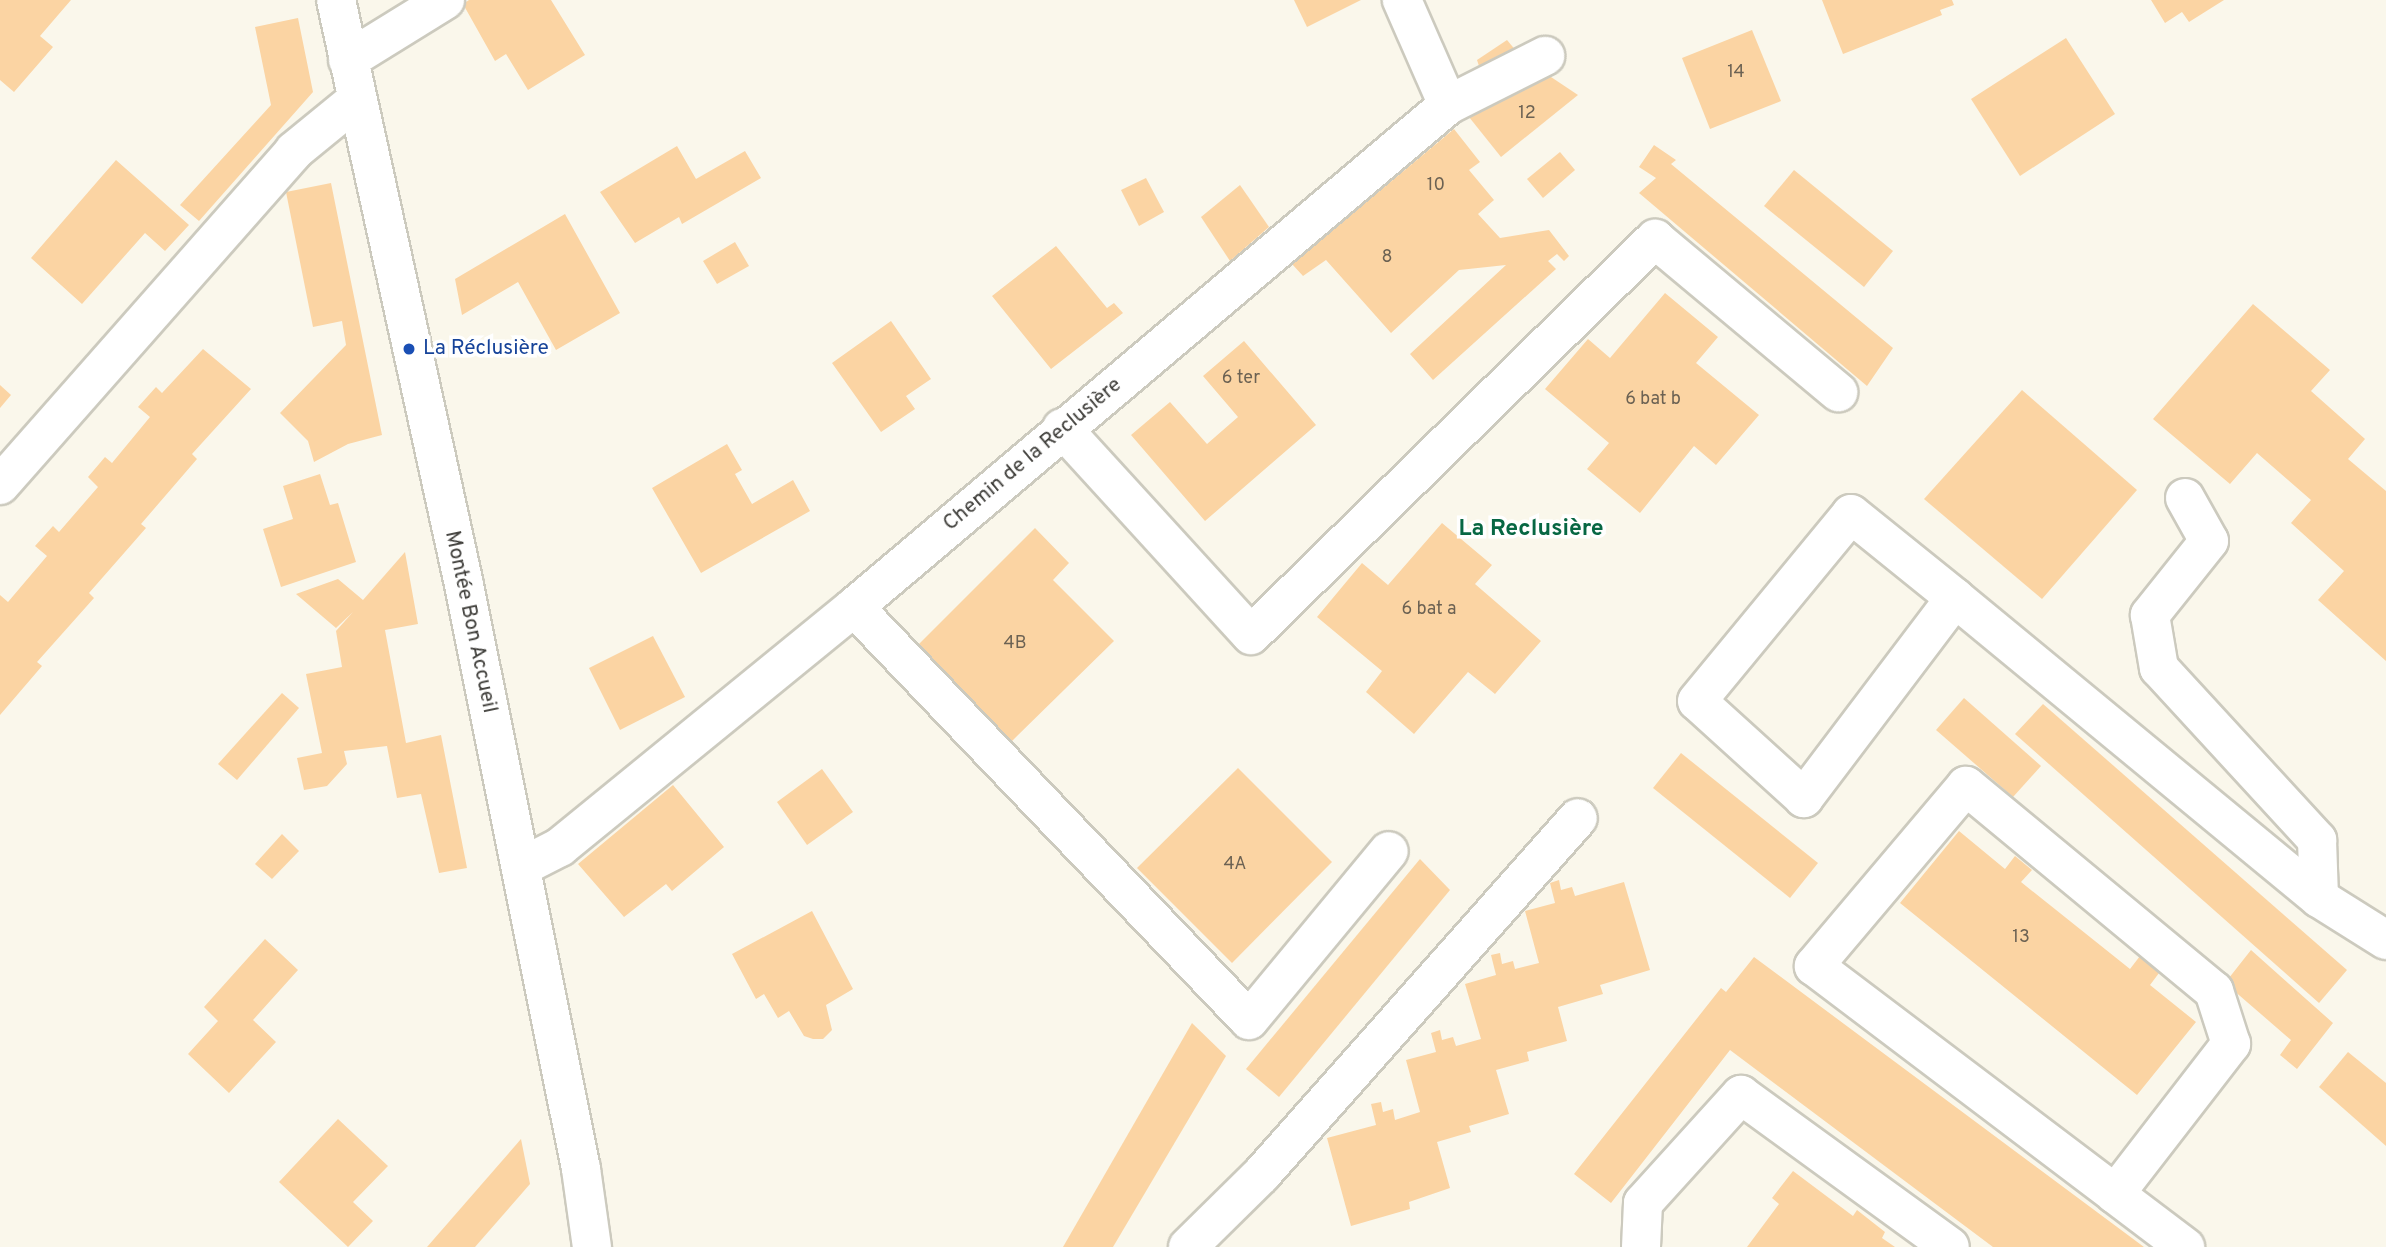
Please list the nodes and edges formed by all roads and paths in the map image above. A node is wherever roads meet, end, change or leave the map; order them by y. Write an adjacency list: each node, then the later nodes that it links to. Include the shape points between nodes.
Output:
1 (336, 0): 5 (street, Montée Bon Accueil)
2 (445, 0): 5 (street)
3 (1402, 0): 7 (street)
4 (1545, 56): 7 (street, Chemin de la Reclusière)
5 (348, 61): 6 (street, Montée Bon Accueil)
6 (355, 101): 10 (street, via 294,151); 16 (street, Montée Bon Accueil, via 463,580)
7 (1448, 105): 9 (street, Chemin de la Reclusière, via 1222,299)
8 (1838, 392): 9 (street, via 1655,239 1251,635)
9 (1062, 428): 13 (street, Chemin de la Reclusière)
10 (0, 485)
11 (2185, 498): 17 (street, via 2209,541 2150,615 2159,668 2317,840)
12 (1955, 598): 12 (street, via 1851,514 1697,701 1804,798); 17 (street)
13 (854, 607): 15 (street, via 1249,1020); 16 (street, Chemin de la Reclusière, via 560,847)
14 (1578, 817): 21 (street, via 1261,1175)
15 (1389, 851)
16 (521, 867): 20 (street, Montée Bon Accueil, via 581,1169)
17 (2319, 898): 18 (street)
18 (2386, 940)
19 (2116, 1194): 19 (street, via 1814,965 1965,786 2214,992 2231,1044); 24 (street)
20 (592, 1247)
21 (1188, 1247)
22 (1641, 1247): 23 (street, via 1643,1203 1741,1095)
23 (1950, 1247)
24 (2185, 1247)

